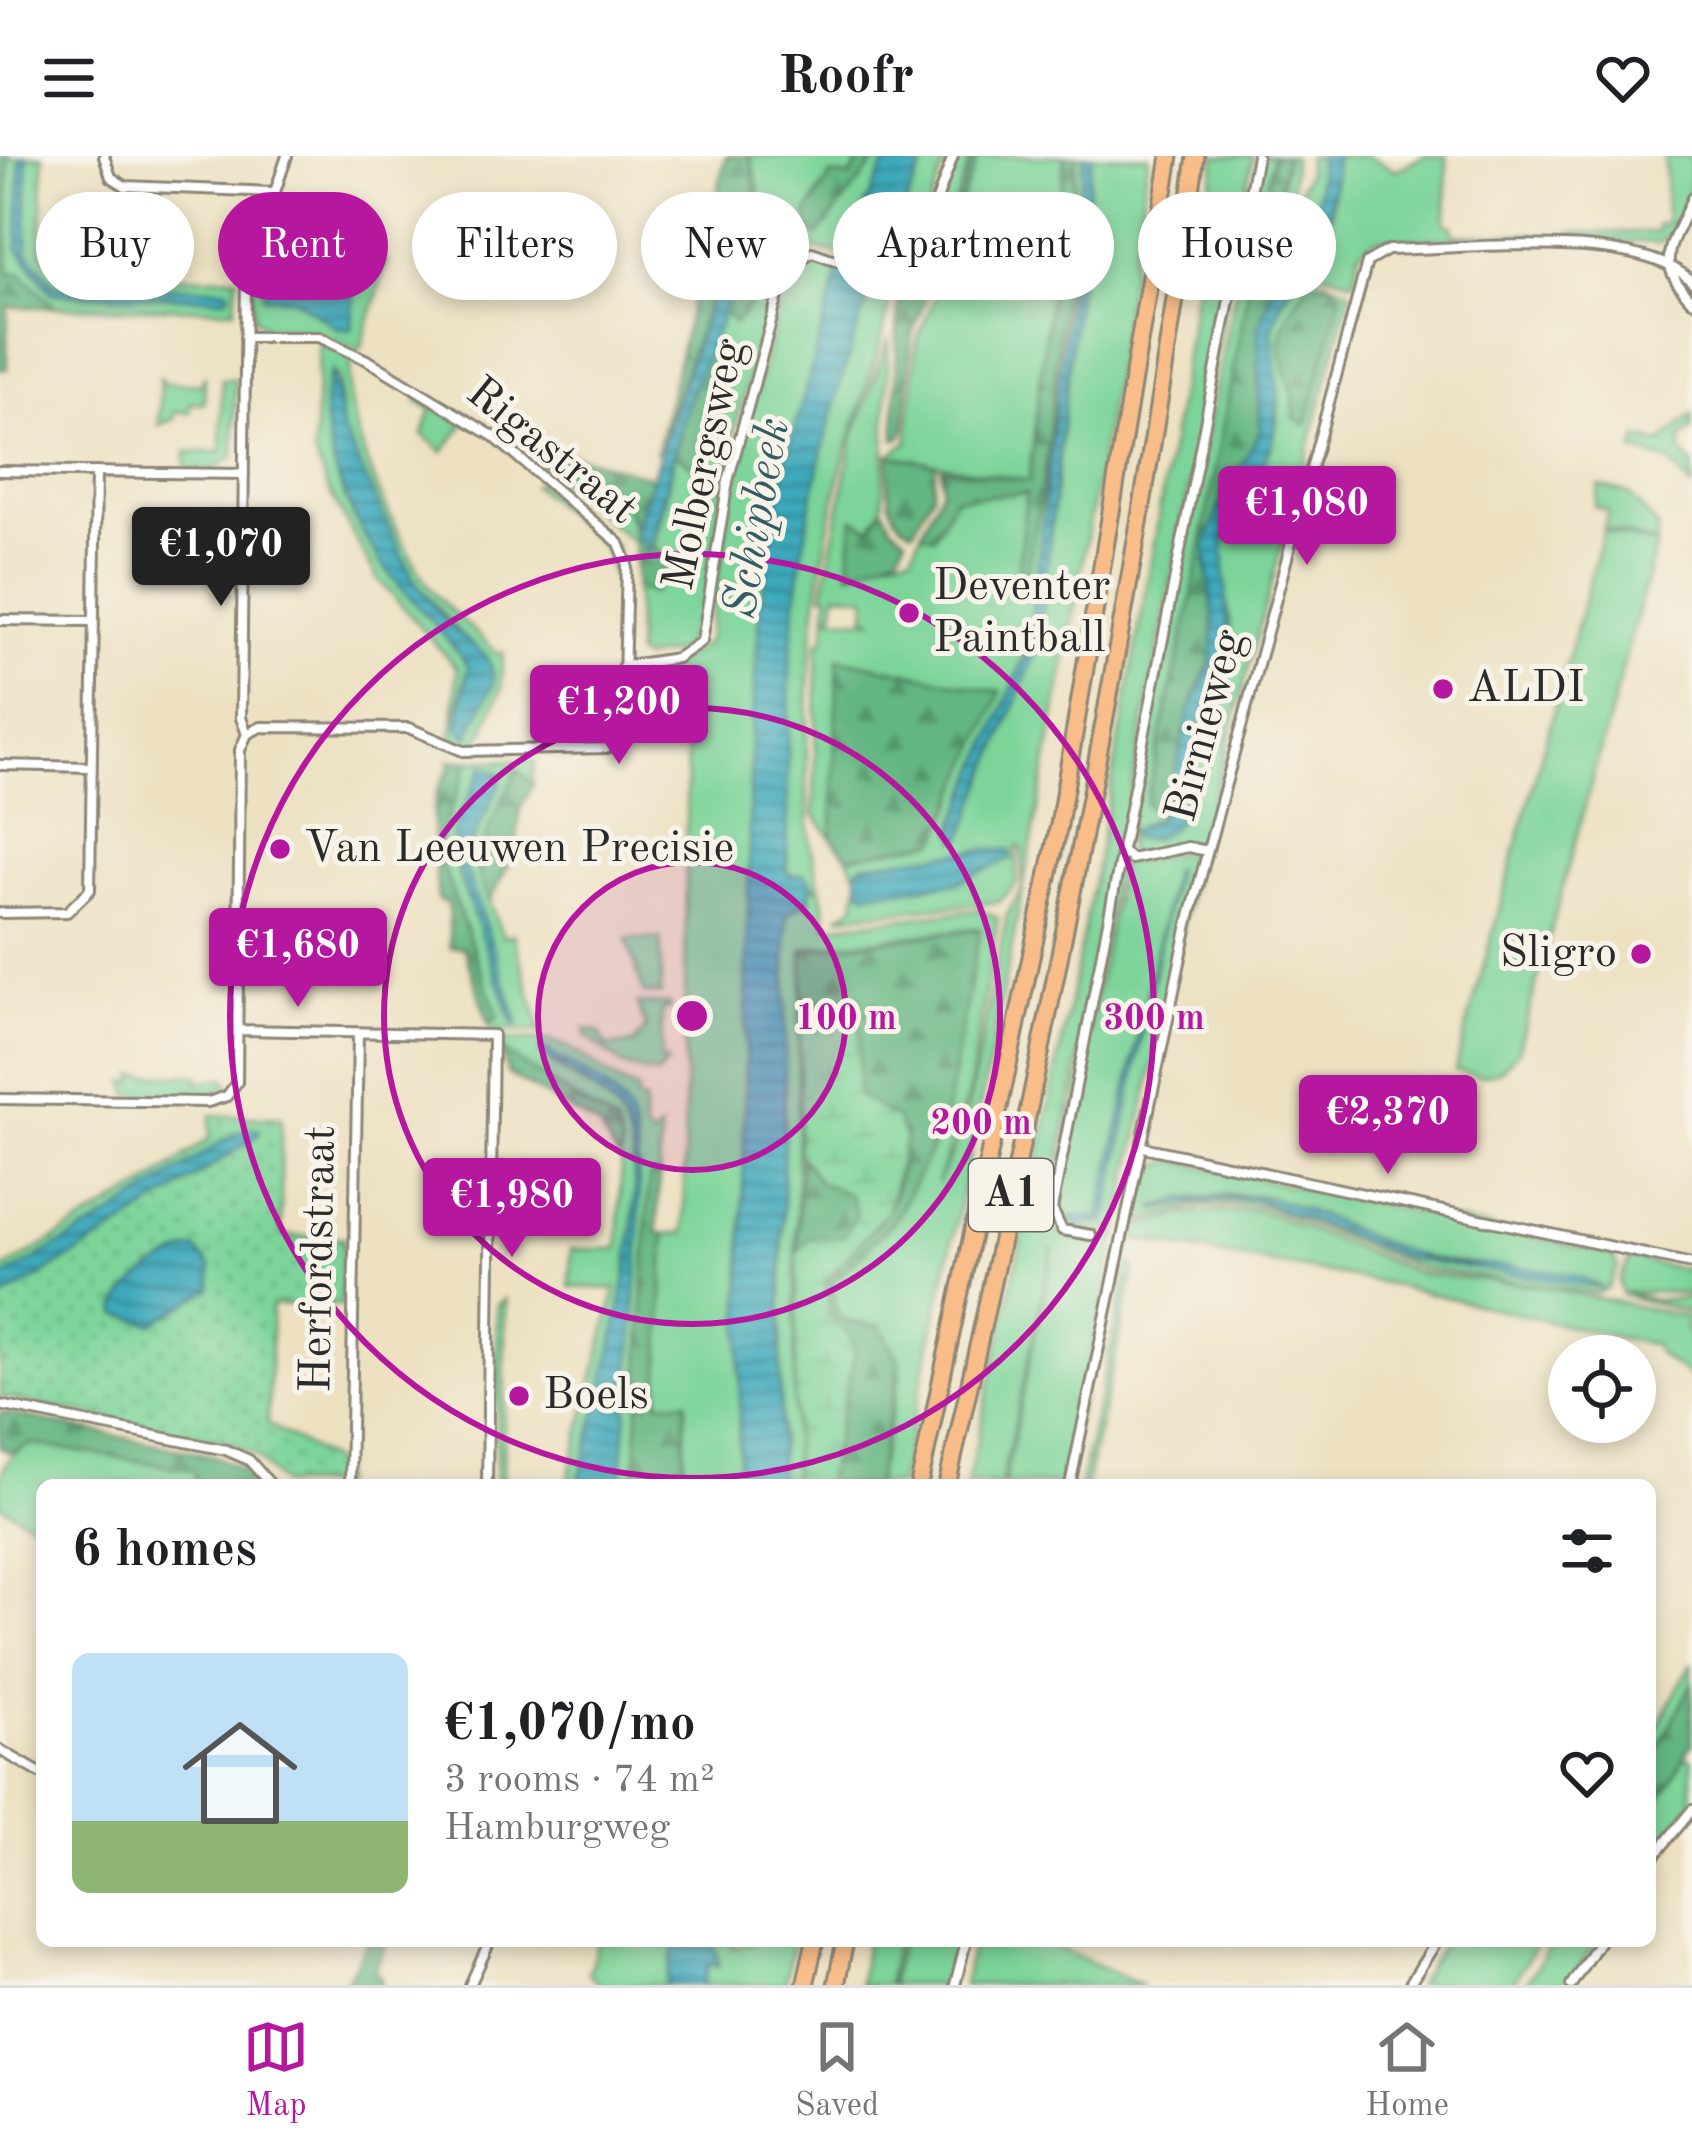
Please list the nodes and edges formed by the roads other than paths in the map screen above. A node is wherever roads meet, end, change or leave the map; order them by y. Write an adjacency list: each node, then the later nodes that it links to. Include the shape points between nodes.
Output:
1 (104, 156): 7 (street, via 111,177 125,186)
2 (287, 156): 7 (street)
3 (953, 156): 19 (street, Molbergsweg, via 911,276 899,282 806,253 790,264 728,482 702,641 677,658)
4 (1170, 156): 36 (highway, A1, via 1051,871)
5 (1196, 156): 37 (highway, A1, via 1107,706)
6 (1257, 156): 23 (street)
7 (274, 192)
8 (1692, 198): 9 (street)
9 (1665, 262): 10 (street, Birnieweg); 12 (street); 24 (street, Birnieweg, via 1601,248 1388,250 1370,258)
10 (1692, 282)
11 (247, 300): 13 (street)
12 (1692, 301)
13 (245, 337): 16 (street); 19 (street, Rigastraat, via 310,335 352,352 482,428 598,525 626,554)
14 (0, 471): 15 (street)
15 (96, 472): 16 (street); 18 (street)
16 (244, 474): 20 (street, via 241,718)
17 (0, 620): 18 (street)
18 (93, 621): 22 (street)
19 (623, 666): 20 (street, Rigastraat, via 621,732 596,751 463,751 399,727 261,727)
20 (248, 734): 26 (street, via 240,750)
21 (0, 765): 22 (street)
22 (91, 767): 25 (street, via 90,890 67,913)
23 (1121, 850): 24 (street, via 1131,859); 30 (street, via 1052,1209 1062,1230)
24 (1207, 851): 29 (street, Birnieweg)
25 (0, 913)
26 (238, 1030): 27 (street); 28 (street, via 237,1082 219,1100)
27 (358, 1034): 34 (street, Herfordstraat); 35 (street, via 493,1034)
28 (0, 1100)
29 (1143, 1147): 31 (street); 38 (street, Birnieweg)
30 (1091, 1235)
31 (1692, 1264)
32 (0, 1405): 33 (street, via 226,1450)
33 (265, 1479)
34 (350, 1479)
35 (488, 1479)
36 (920, 1479)
37 (948, 1479)
38 (1071, 1479)
39 (0, 1750): 40 (street)
40 (36, 1771)
41 (1692, 1810): 42 (street)
42 (1656, 1854)
43 (487, 1947): 50 (street)
44 (813, 1947): 51 (highway)
45 (846, 1947): 52 (highway)
46 (847, 1947): 53 (highway)
47 (964, 1947): 54 (street)
48 (1433, 1947): 55 (street)
49 (1595, 1947): 56 (street)
50 (470, 1985)
51 (805, 1985)
52 (836, 1985)
53 (846, 1985)
54 (956, 1985)
55 (1409, 1985)
56 (1571, 1985)

